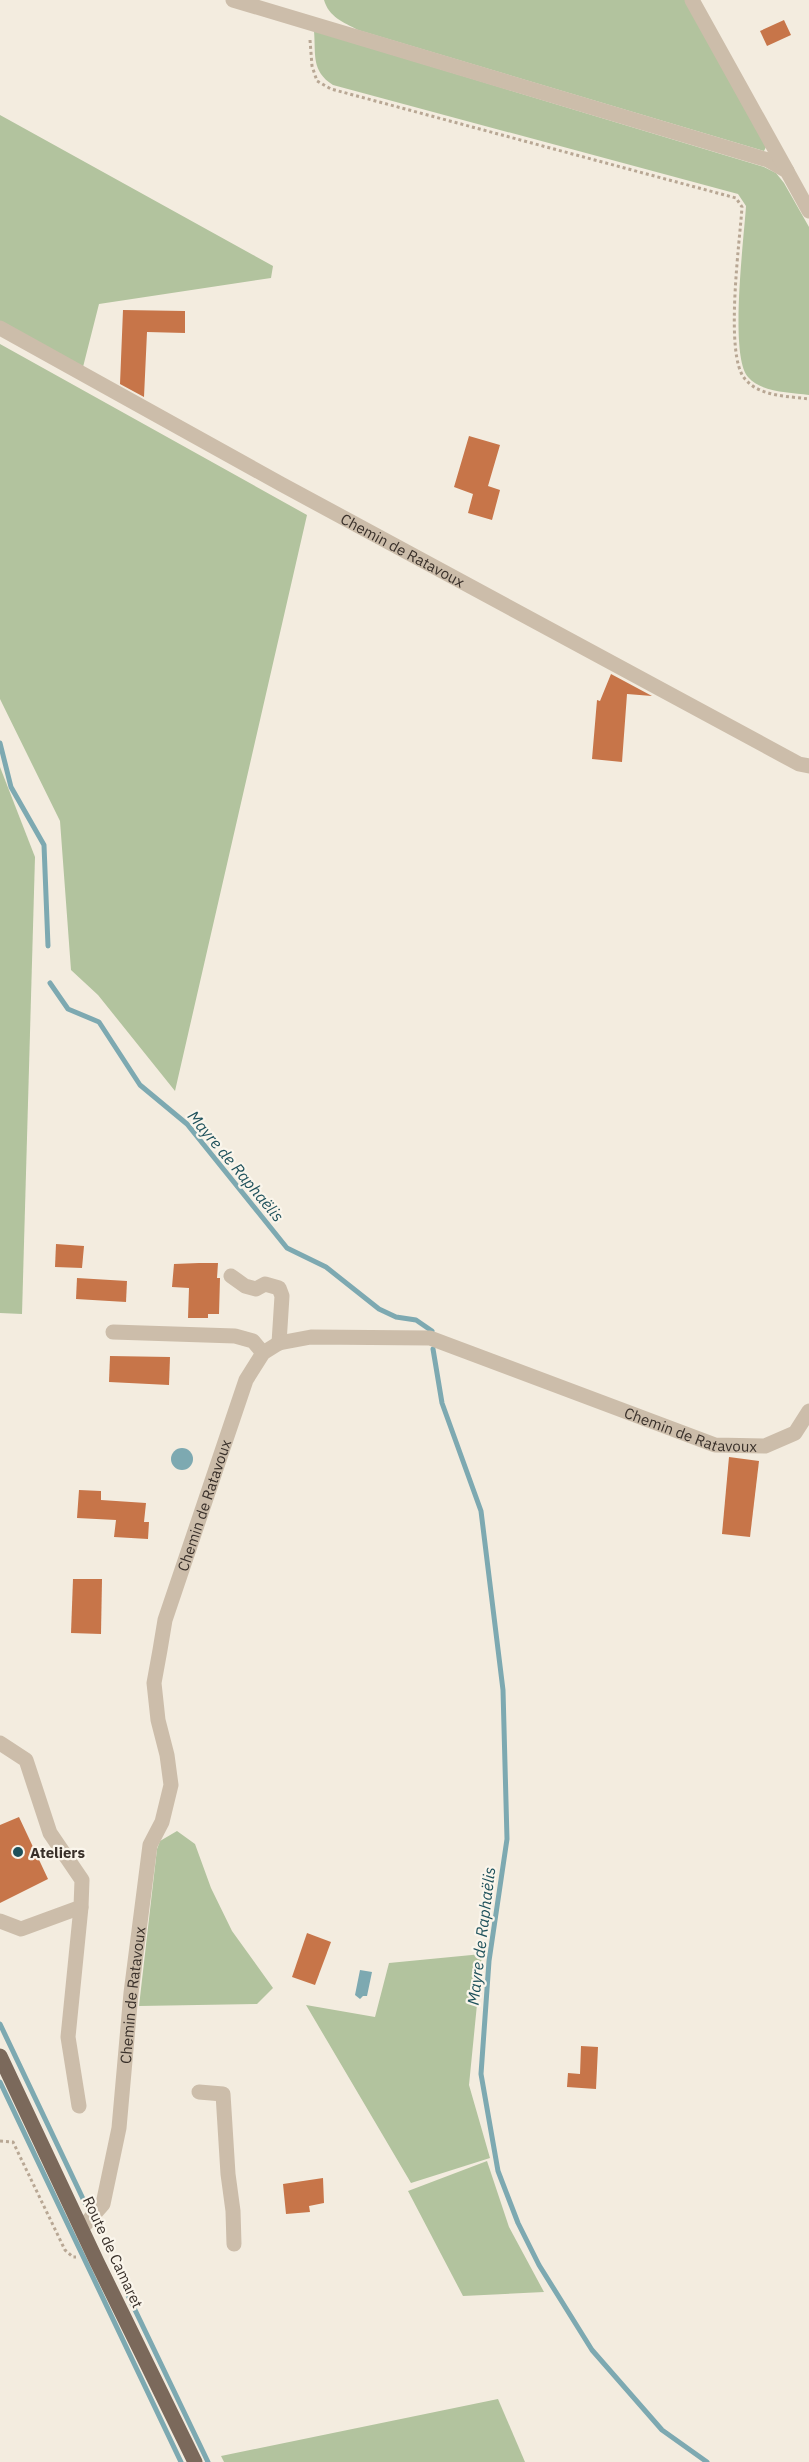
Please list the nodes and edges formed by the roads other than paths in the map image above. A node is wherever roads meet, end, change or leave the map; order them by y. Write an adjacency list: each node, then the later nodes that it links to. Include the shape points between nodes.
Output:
1 (233, 0): 3 (street, via 768,160)
2 (692, 0): 3 (street)
3 (787, 171): 4 (street)
4 (809, 211)
5 (0, 328): 6 (street, Chemin de Ratavoux, via 312,501)
6 (809, 766)
7 (231, 1276): 9 (street, via 256,1289 265,1284 279,1288)
8 (112, 1332): 10 (street, via 235,1336 253,1341)
9 (279, 1343): 10 (street, Chemin de Ratavoux); 12 (street, Chemin de Ratavoux, via 311,1337 430,1338 715,1445 765,1446)
10 (263, 1353): 19 (street, Chemin de Ratavoux, via 246,1380 165,1620 154,1683 171,1785 162,1822 150,1845 119,2128 103,2204)
11 (809, 1411): 12 (street, Chemin de Ratavoux)
12 (802, 1436)
13 (0, 1743): 14 (street, via 26,1761 50,1833 82,1880)
14 (81, 1907): 15 (street, via 21,1929); 18 (street, via 68,2037)
15 (0, 1921)
16 (0, 2056): 19 (main road, Route de Camaret)
17 (199, 2092): 20 (street, via 223,2094)
18 (79, 2106)
19 (82, 2228): 21 (main road, Route de Camaret)
20 (234, 2244)
21 (195, 2462)

